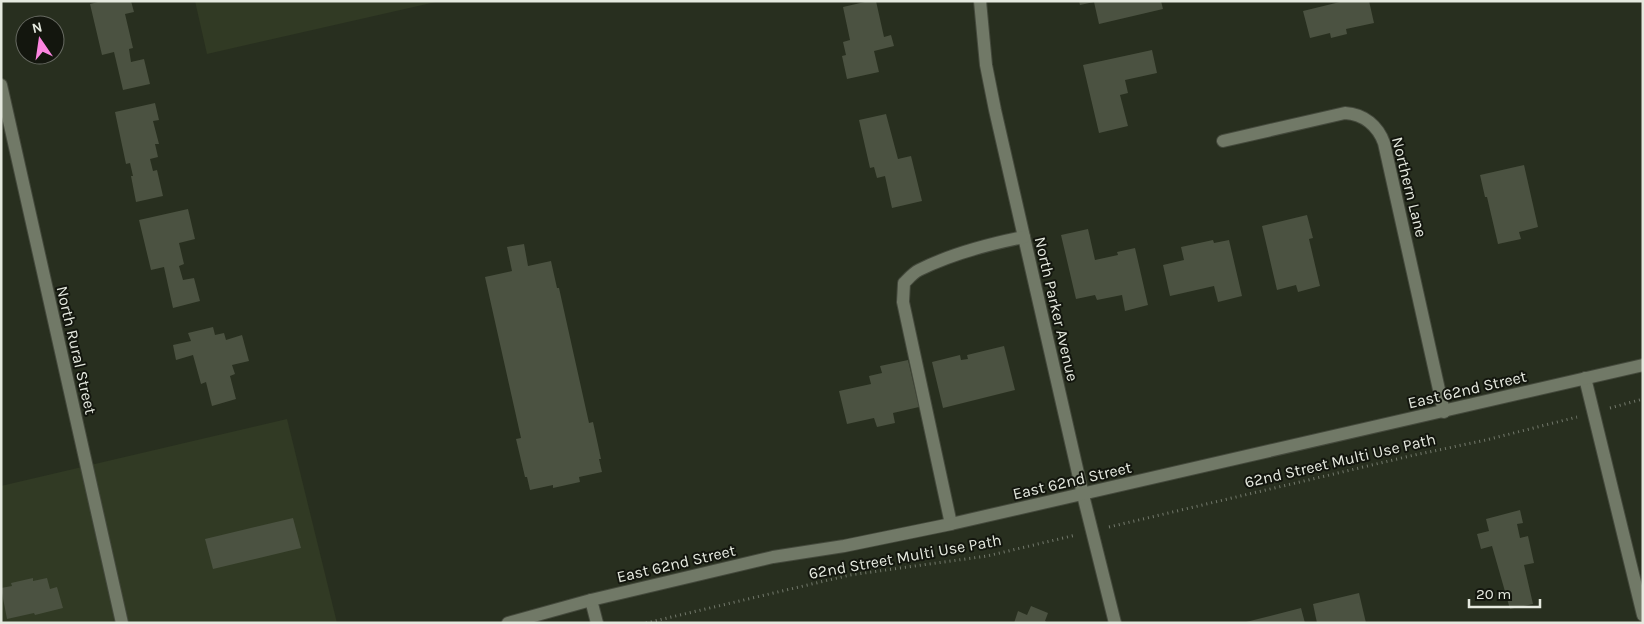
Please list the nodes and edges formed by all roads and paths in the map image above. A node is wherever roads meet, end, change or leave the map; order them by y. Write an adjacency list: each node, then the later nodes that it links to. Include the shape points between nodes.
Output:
1 (980, 1): 4 (street, North Parker Avenue, via 990,89)
2 (1, 85): 17 (street, North Rural Street)
3 (1223, 141): 9 (street, Northern Lane, via 1345,114 1369,121 1376,128 1384,143)
4 (1024, 237): 11 (street, North Parker Avenue); 12 (street, via 954,256 917,271 904,283 903,302)
5 (1643, 365): 6 (street, East 62nd Street)
6 (1585, 378): 9 (street, East 62nd Street); 16 (street)
7 (1643, 399): 8 (path)
8 (1612, 408)
9 (1444, 412): 11 (street, East 62nd Street)
10 (1579, 416): 13 (path, 62nd Street Multi Use Path)
11 (1083, 494): 12 (street, East 62nd Street); 21 (street, North Parker Avenue)
12 (951, 524): 15 (street, East 62nd Street, via 773,558)
13 (1106, 528)
14 (1080, 534): 20 (path, 62nd Street Multi Use Path, via 987,556 850,575)
15 (591, 600): 18 (street, East 62nd Street); 19 (street)
16 (1643, 615)
17 (122, 623)
18 (508, 623)
19 (597, 623)
20 (646, 623)
21 (1114, 623)

